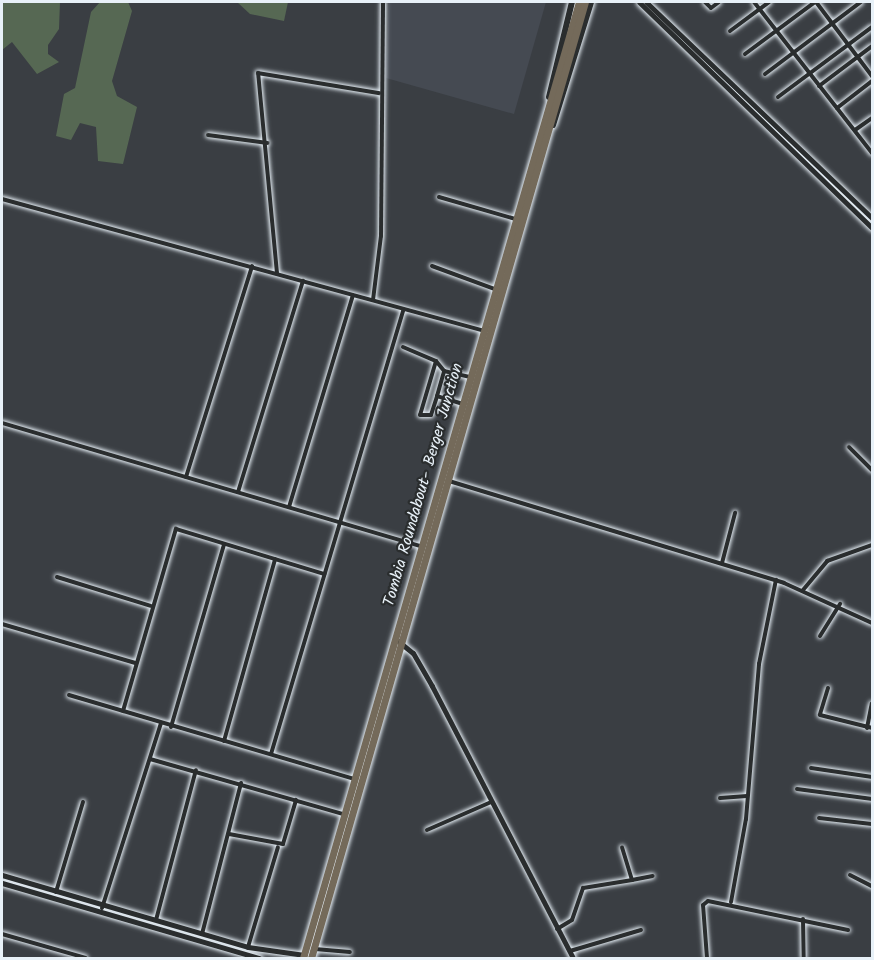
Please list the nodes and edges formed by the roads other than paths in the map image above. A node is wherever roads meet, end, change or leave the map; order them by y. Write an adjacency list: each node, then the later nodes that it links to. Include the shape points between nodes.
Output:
1 (383, 2): 30 (street)
2 (572, 2): 32 (main road)
3 (579, 2): 15 (main road)
4 (585, 2): 15 (main road)
5 (591, 2): 37 (main road)
6 (639, 2): 44 (street)
7 (646, 2): 42 (street)
8 (705, 2): 9 (street, via 711,8)
9 (719, 2)
10 (754, 2): 14 (street)
11 (769, 2): 14 (street)
12 (815, 2): 16 (street); 18 (street)
13 (861, 2): 16 (street)
14 (759, 9): 18 (street); 19 (street)
15 (576, 19): 32 (main road, Tombia Roundabout- Berger Junction); 37 (main road, Tombia Roundabout- Berger Junction)
16 (833, 24): 20 (street); 23 (street)
17 (873, 27): 20 (street)
18 (776, 30): 22 (street); 23 (street)
19 (730, 31)
20 (848, 45): 24 (street); 26 (street)
21 (873, 46): 24 (street)
22 (745, 54)
23 (793, 54): 25 (street); 26 (street)
24 (858, 57): 27 (street); 29 (street)
25 (765, 74)
26 (809, 74): 29 (street); 31 (street)
27 (873, 76)
28 (873, 81): 33 (street)
29 (819, 86): 33 (street)
30 (380, 93): 38 (street, via 262,69 258,84); 51 (street, via 381,236)
31 (778, 97)
32 (549, 103): 43 (main road, Tombia Roundabout- Berger Junction)
33 (837, 108): 35 (street)
34 (873, 118): 35 (street)
35 (855, 130): 39 (street)
36 (208, 135): 38 (street)
37 (547, 136): 53 (main road, Tombia Roundabout- Berger Junction)
38 (267, 143): 47 (street)
39 (873, 153)
40 (439, 197): 43 (street)
41 (2, 199): 45 (street)
42 (873, 218)
43 (515, 219): 49 (main road, Tombia Roundabout- Berger Junction)
44 (873, 228)
45 (252, 266): 47 (street); 63 (street)
46 (432, 266): 49 (street)
47 (277, 273): 48 (street)
48 (303, 281): 50 (street); 65 (street)
49 (495, 288): 53 (main road, Tombia Roundabout- Berger Junction)
50 (353, 295): 51 (street); 66 (street)
51 (373, 300): 52 (street)
52 (403, 310): 53 (street); 68 (street)
53 (487, 332): 57 (main road, Tombia Roundabout- Berger Junction); 64 (main road, Tombia Roundabout- Berger Junction)
54 (403, 347): 55 (street)
55 (436, 361): 56 (street); 58 (street, via 420,415 431,414)
56 (444, 371): 57 (street); 58 (street)
57 (469, 377): 59 (main road, Tombia Roundabout- Berger Junction)
58 (437, 396): 59 (street)
59 (462, 404): 71 (main road, Tombia Roundabout- Berger Junction)
60 (2, 423): 63 (street)
61 (849, 447): 62 (street)
62 (873, 470)
63 (186, 477): 65 (street)
64 (445, 480): 73 (street); 84 (main road, Tombia Roundabout- Berger Junction)
65 (238, 492): 66 (street)
66 (289, 507): 68 (street)
67 (735, 513): 73 (street)
68 (341, 521): 71 (street); 74 (street)
69 (224, 545): 72 (street); 79 (street, via 177,530); 91 (street)
70 (873, 545): 77 (street, via 827,561)
71 (420, 546): 83 (main road, Tombia Roundabout- Berger Junction)
72 (275, 559): 74 (street); 93 (street)
73 (722, 563): 76 (street)
74 (324, 574): 94 (street)
75 (57, 577): 79 (street)
76 (776, 580): 77 (street); 102 (street, via 759,664)
77 (803, 590): 78 (street)
78 (840, 604): 80 (street); 82 (street)
79 (151, 606): 85 (street)
80 (873, 623)
81 (2, 624): 85 (street)
82 (820, 636)
83 (394, 639): 84 (street); 99 (main road, Tombia Roundabout- Berger Junction)
84 (403, 643): 106 (street, via 432,686); 134 (main road, Tombia Roundabout- Berger Junction)
85 (135, 663): 89 (street)
86 (828, 688): 92 (street, via 820,715)
87 (69, 695): 89 (street)
88 (873, 703): 92 (street)
89 (123, 711): 90 (street)
90 (161, 723): 91 (street); 95 (street)
91 (171, 727): 93 (street)
92 (870, 728)
93 (224, 741): 94 (street)
94 (271, 754): 99 (street)
95 (150, 759): 97 (street); 123 (street)
96 (811, 768): 98 (street)
97 (196, 770): 100 (street); 127 (street)
98 (873, 777)
99 (354, 779): 108 (main road, Tombia Roundabout- Berger Junction)
100 (241, 783): 105 (street); 112 (street)
101 (797, 789): 104 (street)
102 (747, 796): 103 (street); 122 (street)
103 (720, 798)
104 (873, 799)
105 (296, 800): 108 (street); 113 (street)
106 (492, 801): 111 (street); 128 (street)
107 (83, 802): 121 (street)
108 (343, 814): 137 (main road, Tombia Roundabout- Berger Junction)
109 (819, 818): 110 (street)
110 (873, 824)
111 (428, 830)
112 (229, 834): 113 (street); 132 (street)
113 (278, 847): 133 (street)
114 (622, 847): 118 (street)
115 (2, 875): 121 (street)
116 (850, 875): 120 (street)
117 (653, 876): 118 (street)
118 (632, 880): 128 (street, via 583,888 573,920)
119 (2, 883): 126 (street)
120 (873, 886)
121 (56, 893): 123 (street)
122 (731, 902): 125 (street); 142 (street, via 705,902)
123 (102, 908): 124 (street)
124 (126, 914): 126 (street); 127 (street)
125 (803, 920): 130 (street); 143 (street)
126 (123, 922): 139 (street)
127 (155, 922): 132 (street)
128 (557, 929): 135 (street)
129 (641, 930): 135 (street)
130 (848, 930)
131 (2, 934): 138 (street)
132 (202, 935): 133 (street)
133 (248, 947): 137 (street)
134 (314, 948): 136 (street); 140 (main road, Tombia Roundabout- Berger Junction)
135 (569, 951): 141 (street)
136 (350, 952)
137 (303, 957)
138 (86, 958)
139 (259, 958)
140 (311, 958)
141 (573, 958)
142 (707, 958)
143 (804, 958)

